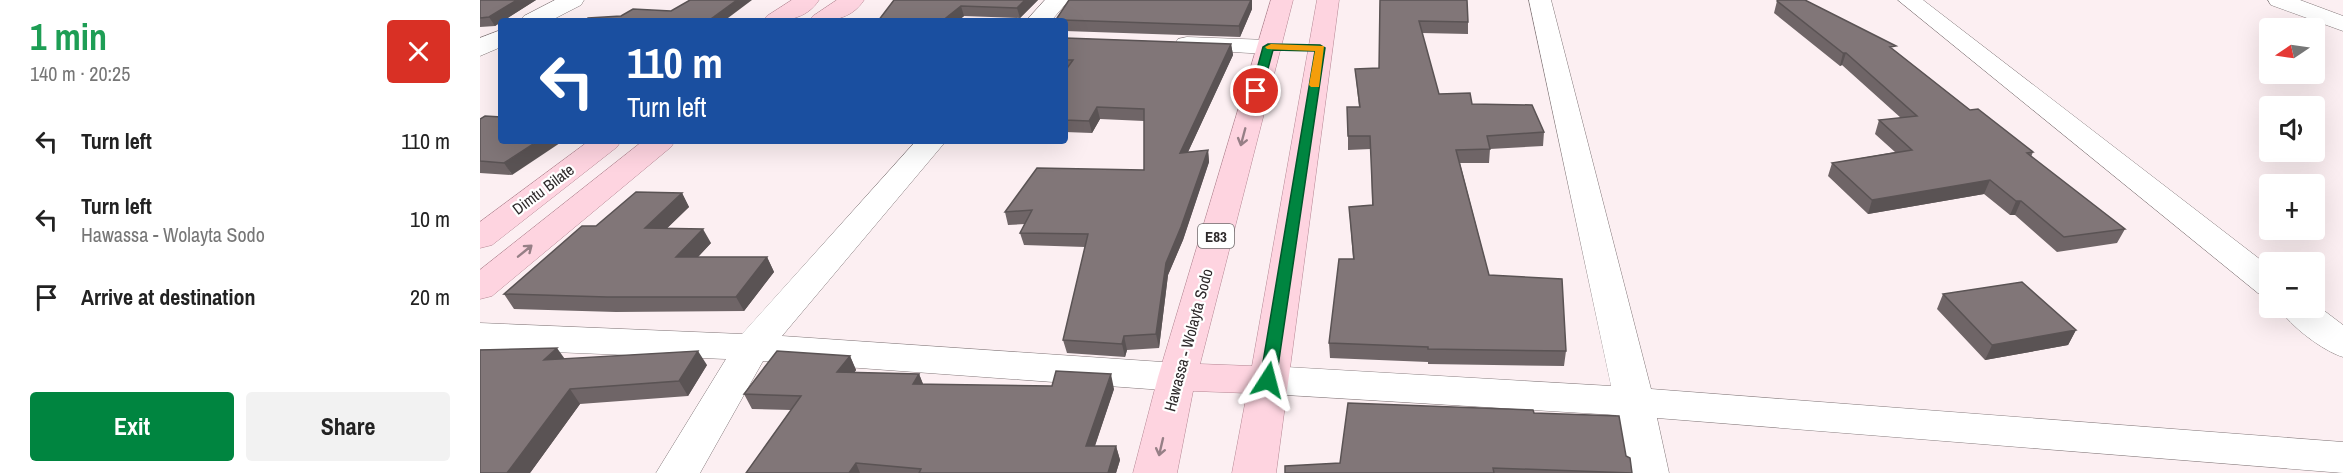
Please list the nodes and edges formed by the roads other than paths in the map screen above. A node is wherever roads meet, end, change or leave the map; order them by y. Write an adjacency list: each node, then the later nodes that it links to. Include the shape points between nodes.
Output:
1 (573, 0): 10 (street)
2 (808, 0): 11 (main road)
3 (853, 0): 12 (main road)
4 (1058, 0): 13 (street)
5 (1282, 0): 17 (main road, Hawassa - Wolayta Sodo / E83)
6 (1328, 0): 17 (main road, Hawassa - Wolayta Sodo / E83)
7 (1540, 0): 33 (street)
8 (1909, 0): 25 (street)
9 (2279, 0): 14 (street)
10 (538, 18)
11 (780, 18)
12 (826, 18)
13 (1041, 18)
14 (2343, 24)
15 (498, 39): 18 (street)
16 (1161, 43): 17 (street)
17 (1294, 47): 31 (main road, Hawassa - Wolayta Sodo / E83, one-way to 31); 32 (main road, Hawassa - Wolayta Sodo / E83)
18 (480, 48)
19 (480, 56): 20 (street)
20 (498, 56)
21 (603, 144): 24 (main road, Dimtu Bilate)
22 (657, 144): 26 (main road, one-way to 22)
23 (929, 144): 30 (street)
24 (480, 238)
25 (2259, 276)
26 (480, 288)
27 (2310, 318): 29 (street)
28 (480, 336): 30 (street)
29 (2343, 344)
30 (752, 347): 31 (street); 35 (street)
31 (1177, 377): 32 (main road); 36 (main road, Hawassa - Wolayta Sodo / E83, one-way to 36)
32 (1268, 380): 33 (street); 37 (main road, Hawassa - Wolayta Sodo / E83)
33 (1634, 402): 34 (street); 38 (street)
34 (2343, 458)
35 (678, 473)
36 (1155, 473)
37 (1254, 473)
38 (1647, 473)

